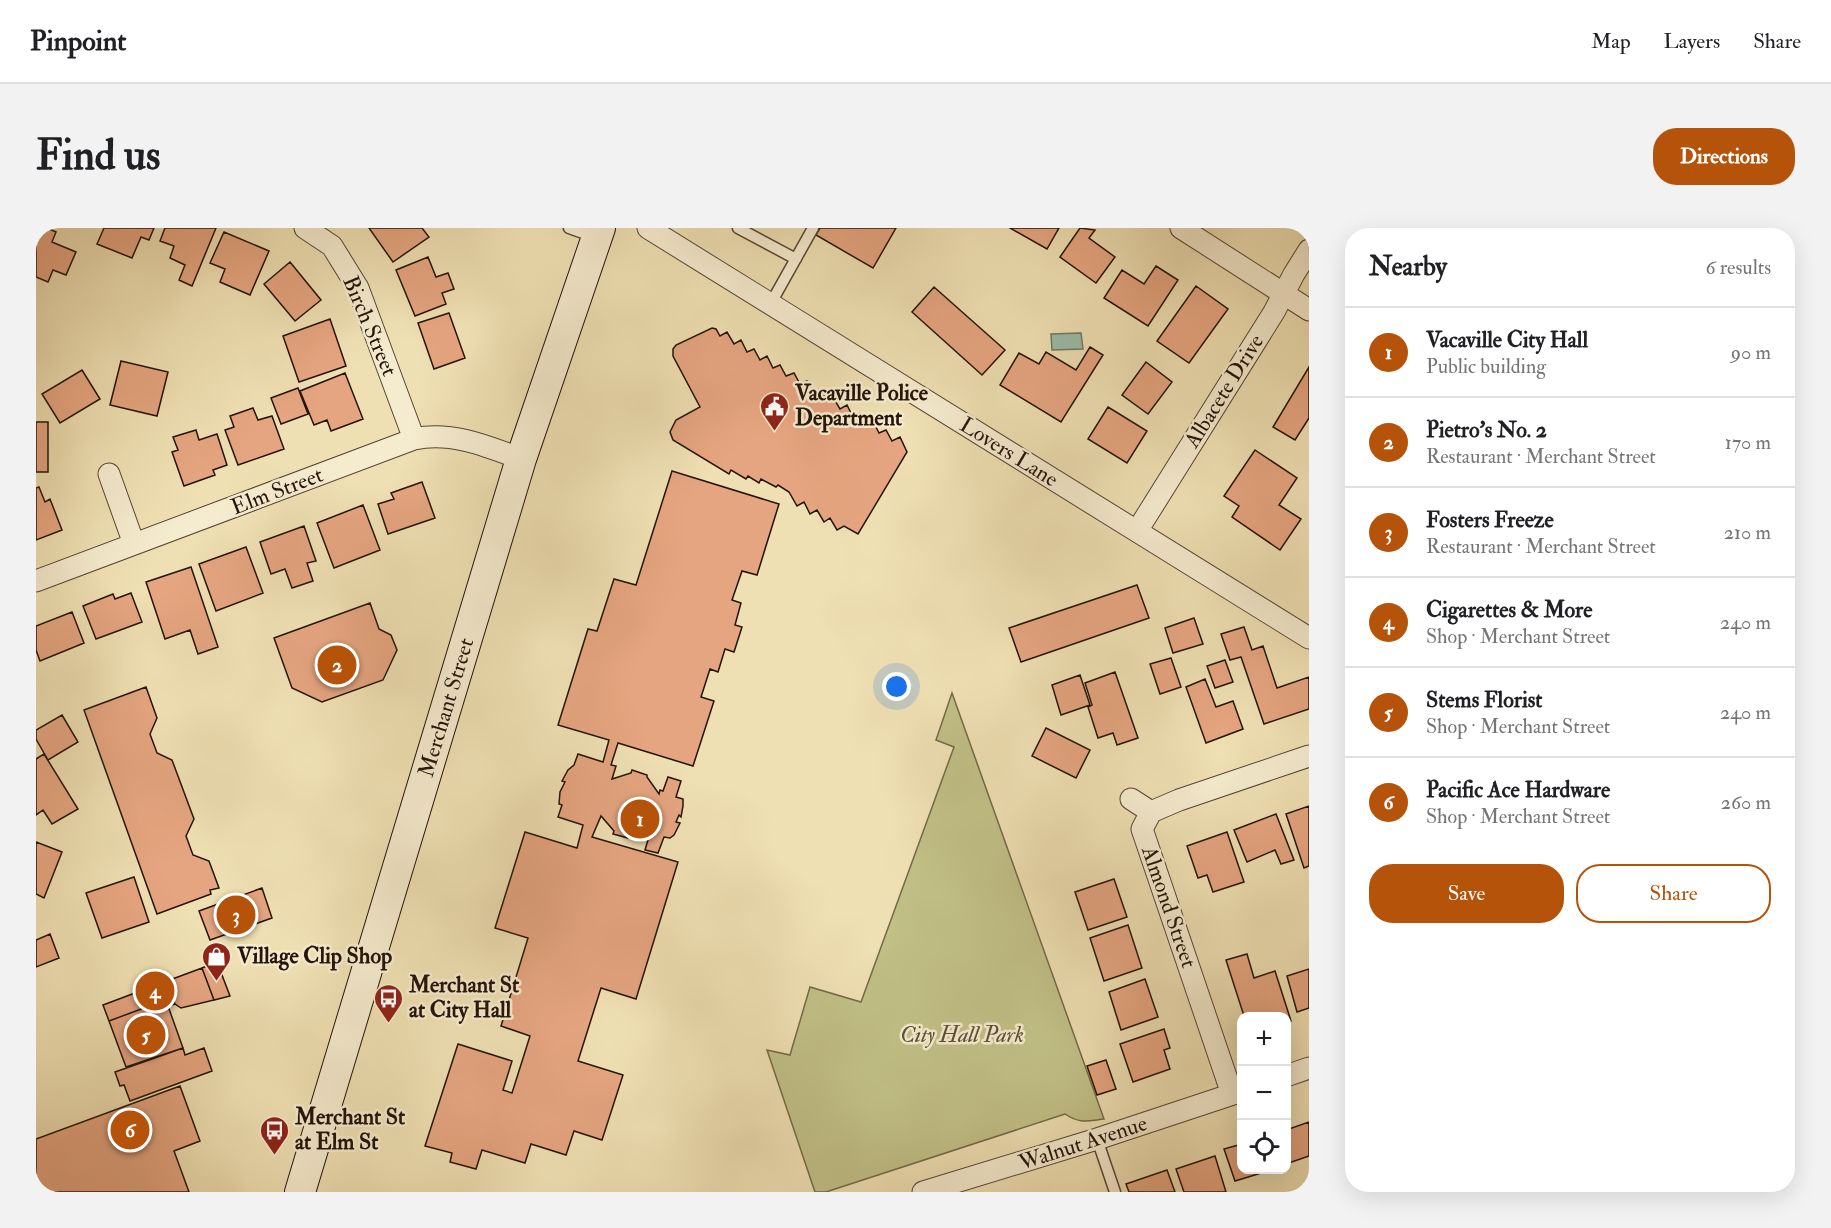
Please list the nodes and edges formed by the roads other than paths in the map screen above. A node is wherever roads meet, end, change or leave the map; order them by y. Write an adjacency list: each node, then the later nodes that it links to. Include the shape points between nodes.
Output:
1 (305, 228): 13 (street, Birch Street, via 332,246 358,288)
2 (569, 228): 7 (lane)
3 (648, 228): 11 (street, Lovers Lane)
4 (738, 228): 9 (lane)
5 (813, 228): 9 (lane)
6 (1181, 228): 10 (street)
7 (599, 233): 14 (main road, Merchant Street)
8 (1309, 250): 10 (street, Albacete Drive)
9 (796, 260): 11 (lane)
10 (1283, 294): 12 (street); 16 (street, Albacete Drive)
11 (771, 303): 16 (street, Lovers Lane)
12 (1309, 310)
13 (414, 439): 14 (street, Elm Street, via 457,438); 17 (street, Elm Street)
14 (521, 459): 27 (main road, Merchant Street)
15 (109, 474): 17 (street)
16 (1137, 531): 19 (street, Lovers Lane)
17 (134, 544): 18 (street, Elm Street)
18 (36, 581)
19 (1309, 638)
20 (1309, 756): 22 (street, Almond Street)
21 (1131, 799): 22 (street)
22 (1151, 812): 25 (street, Almond Street, via 1142,829)
23 (1309, 1068): 24 (street)
24 (1291, 1075)
25 (1237, 1092): 26 (street, Walnut Avenue)
26 (1097, 1140): 28 (street, Walnut Avenue); 29 (lane)
27 (300, 1192)
28 (923, 1192)
29 (1115, 1192)

